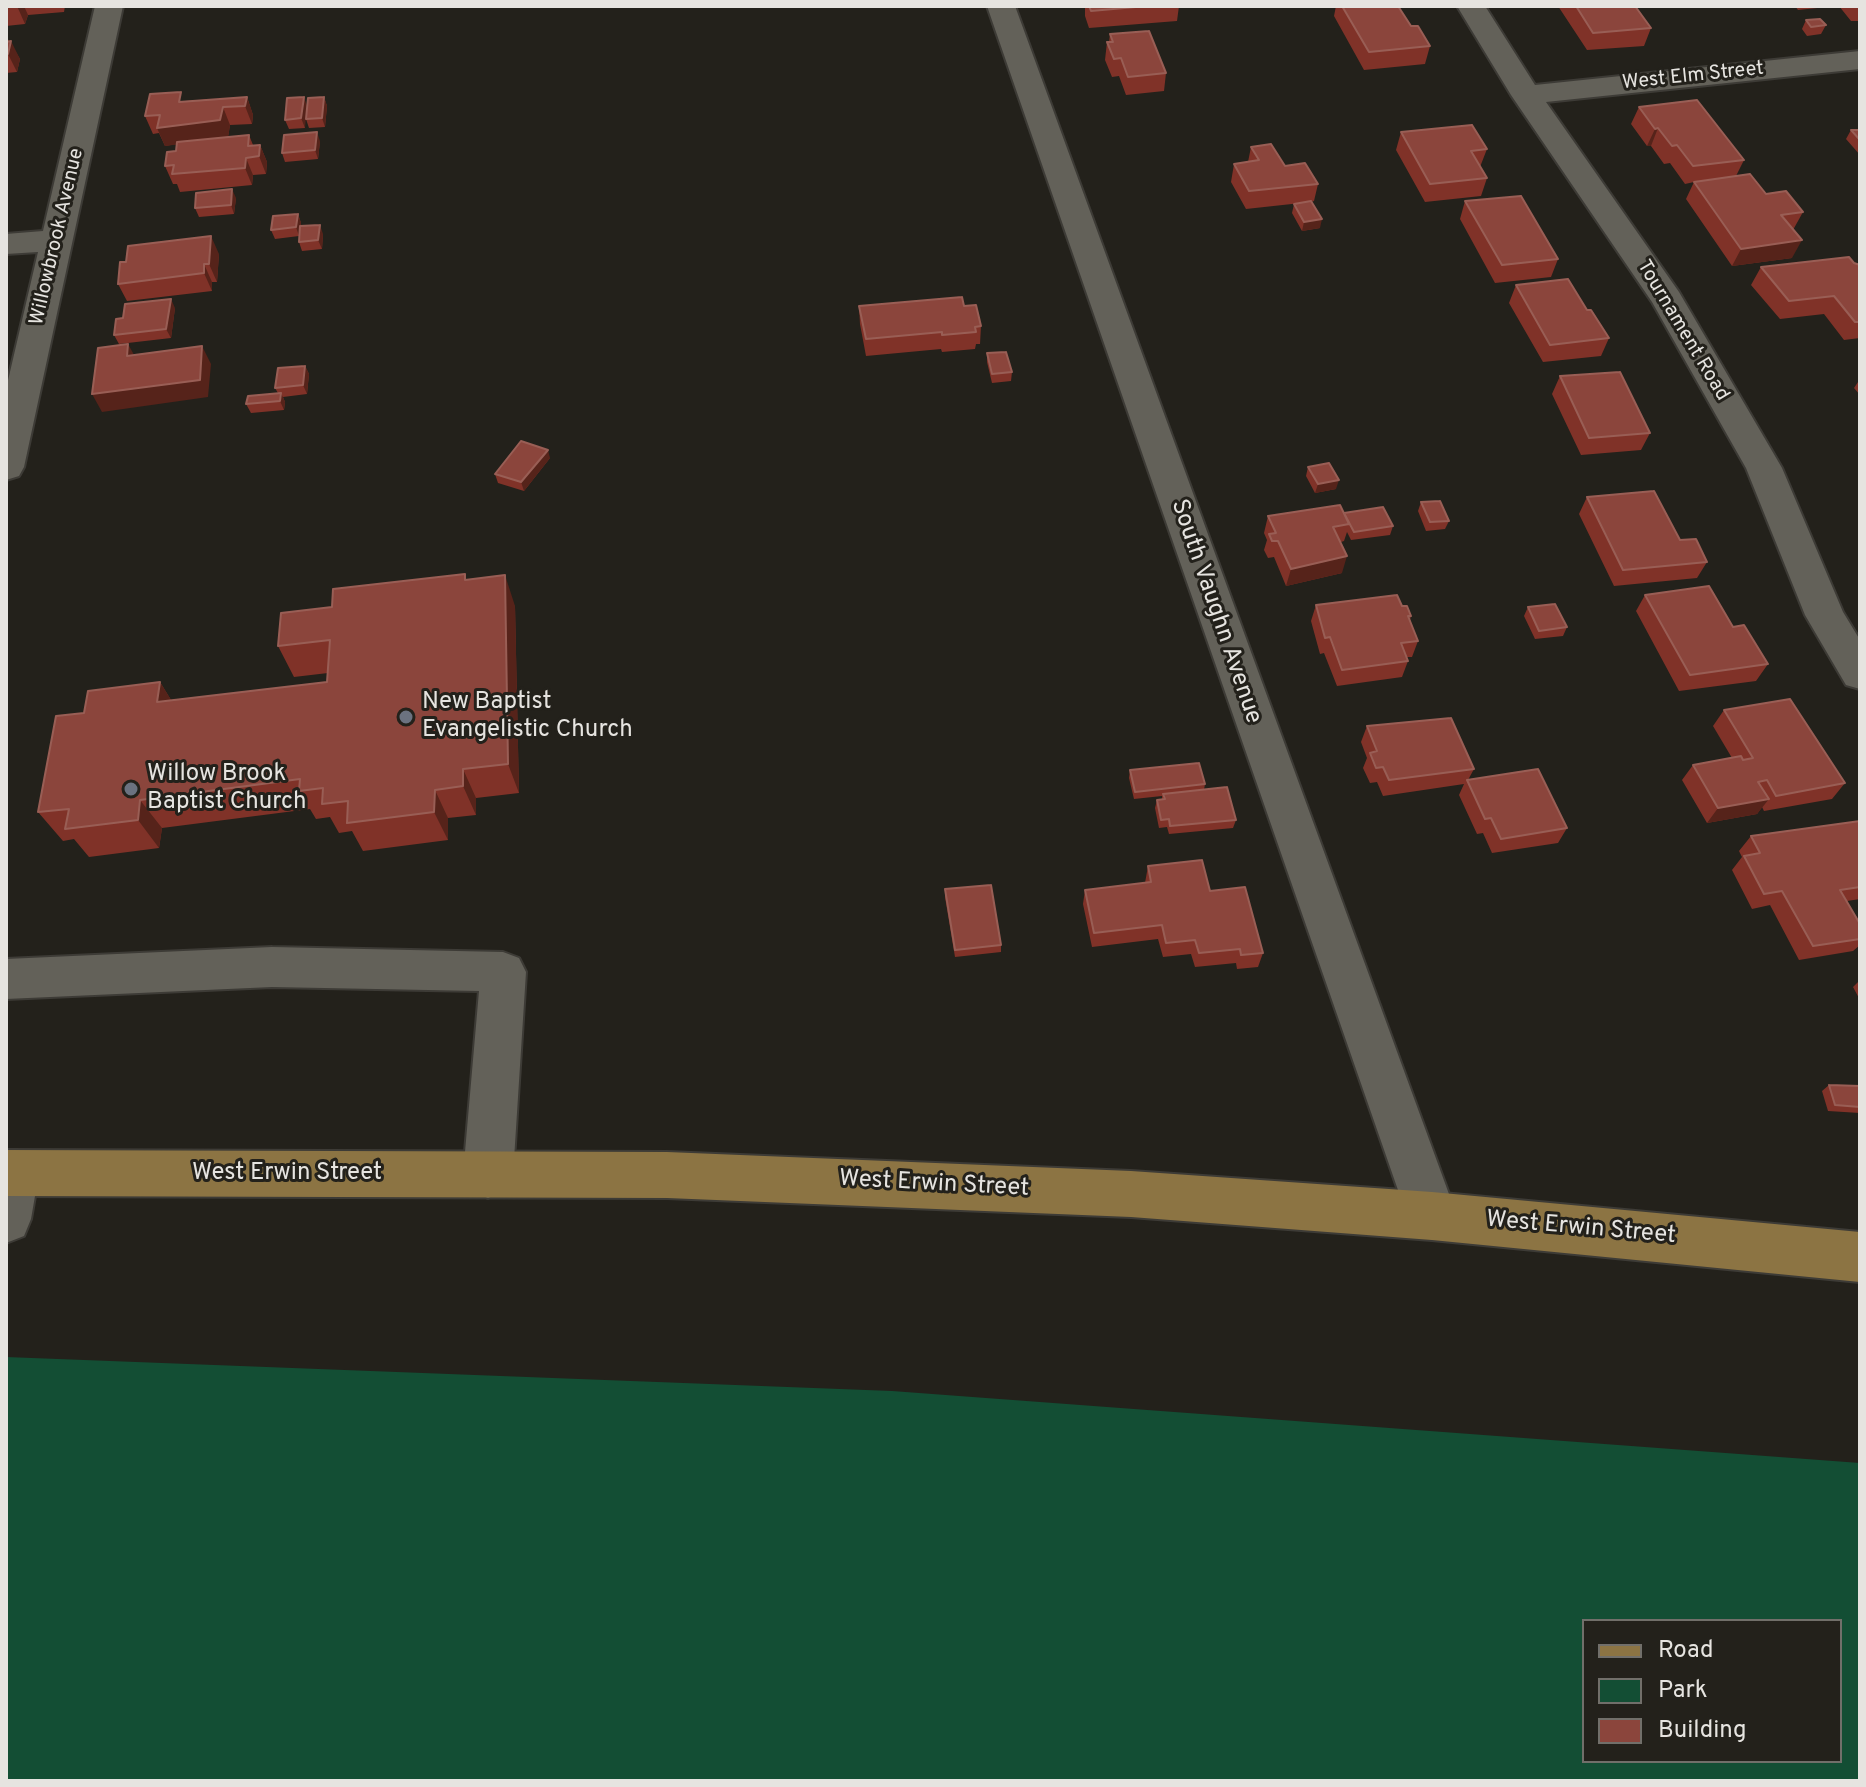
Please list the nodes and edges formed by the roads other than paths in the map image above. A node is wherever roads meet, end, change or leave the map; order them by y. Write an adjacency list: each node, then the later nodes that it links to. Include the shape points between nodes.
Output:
1 (109, 6): 6 (street, Willowbrook Avenue)
2 (1001, 6): 13 (street, South Vaughn Avenue)
3 (1471, 6): 5 (street, Tournament Road)
4 (1860, 60): 5 (street, West Elm Street)
5 (1526, 95): 9 (street, Tournament Road, via 1667,300 1764,468 1825,615)
6 (58, 240): 7 (street); 8 (street, Willowbrook Avenue)
7 (6, 244)
8 (6, 467)
9 (1860, 674)
10 (6, 979): 12 (street, via 272,967 503,972)
11 (11, 1173): 12 (main road, West Erwin Street); 14 (street)
12 (488, 1175): 13 (main road, West Erwin Street, via 667,1175 924,1185)
13 (1432, 1216): 15 (main road, West Erwin Street)
14 (6, 1219)
15 (1860, 1257)

